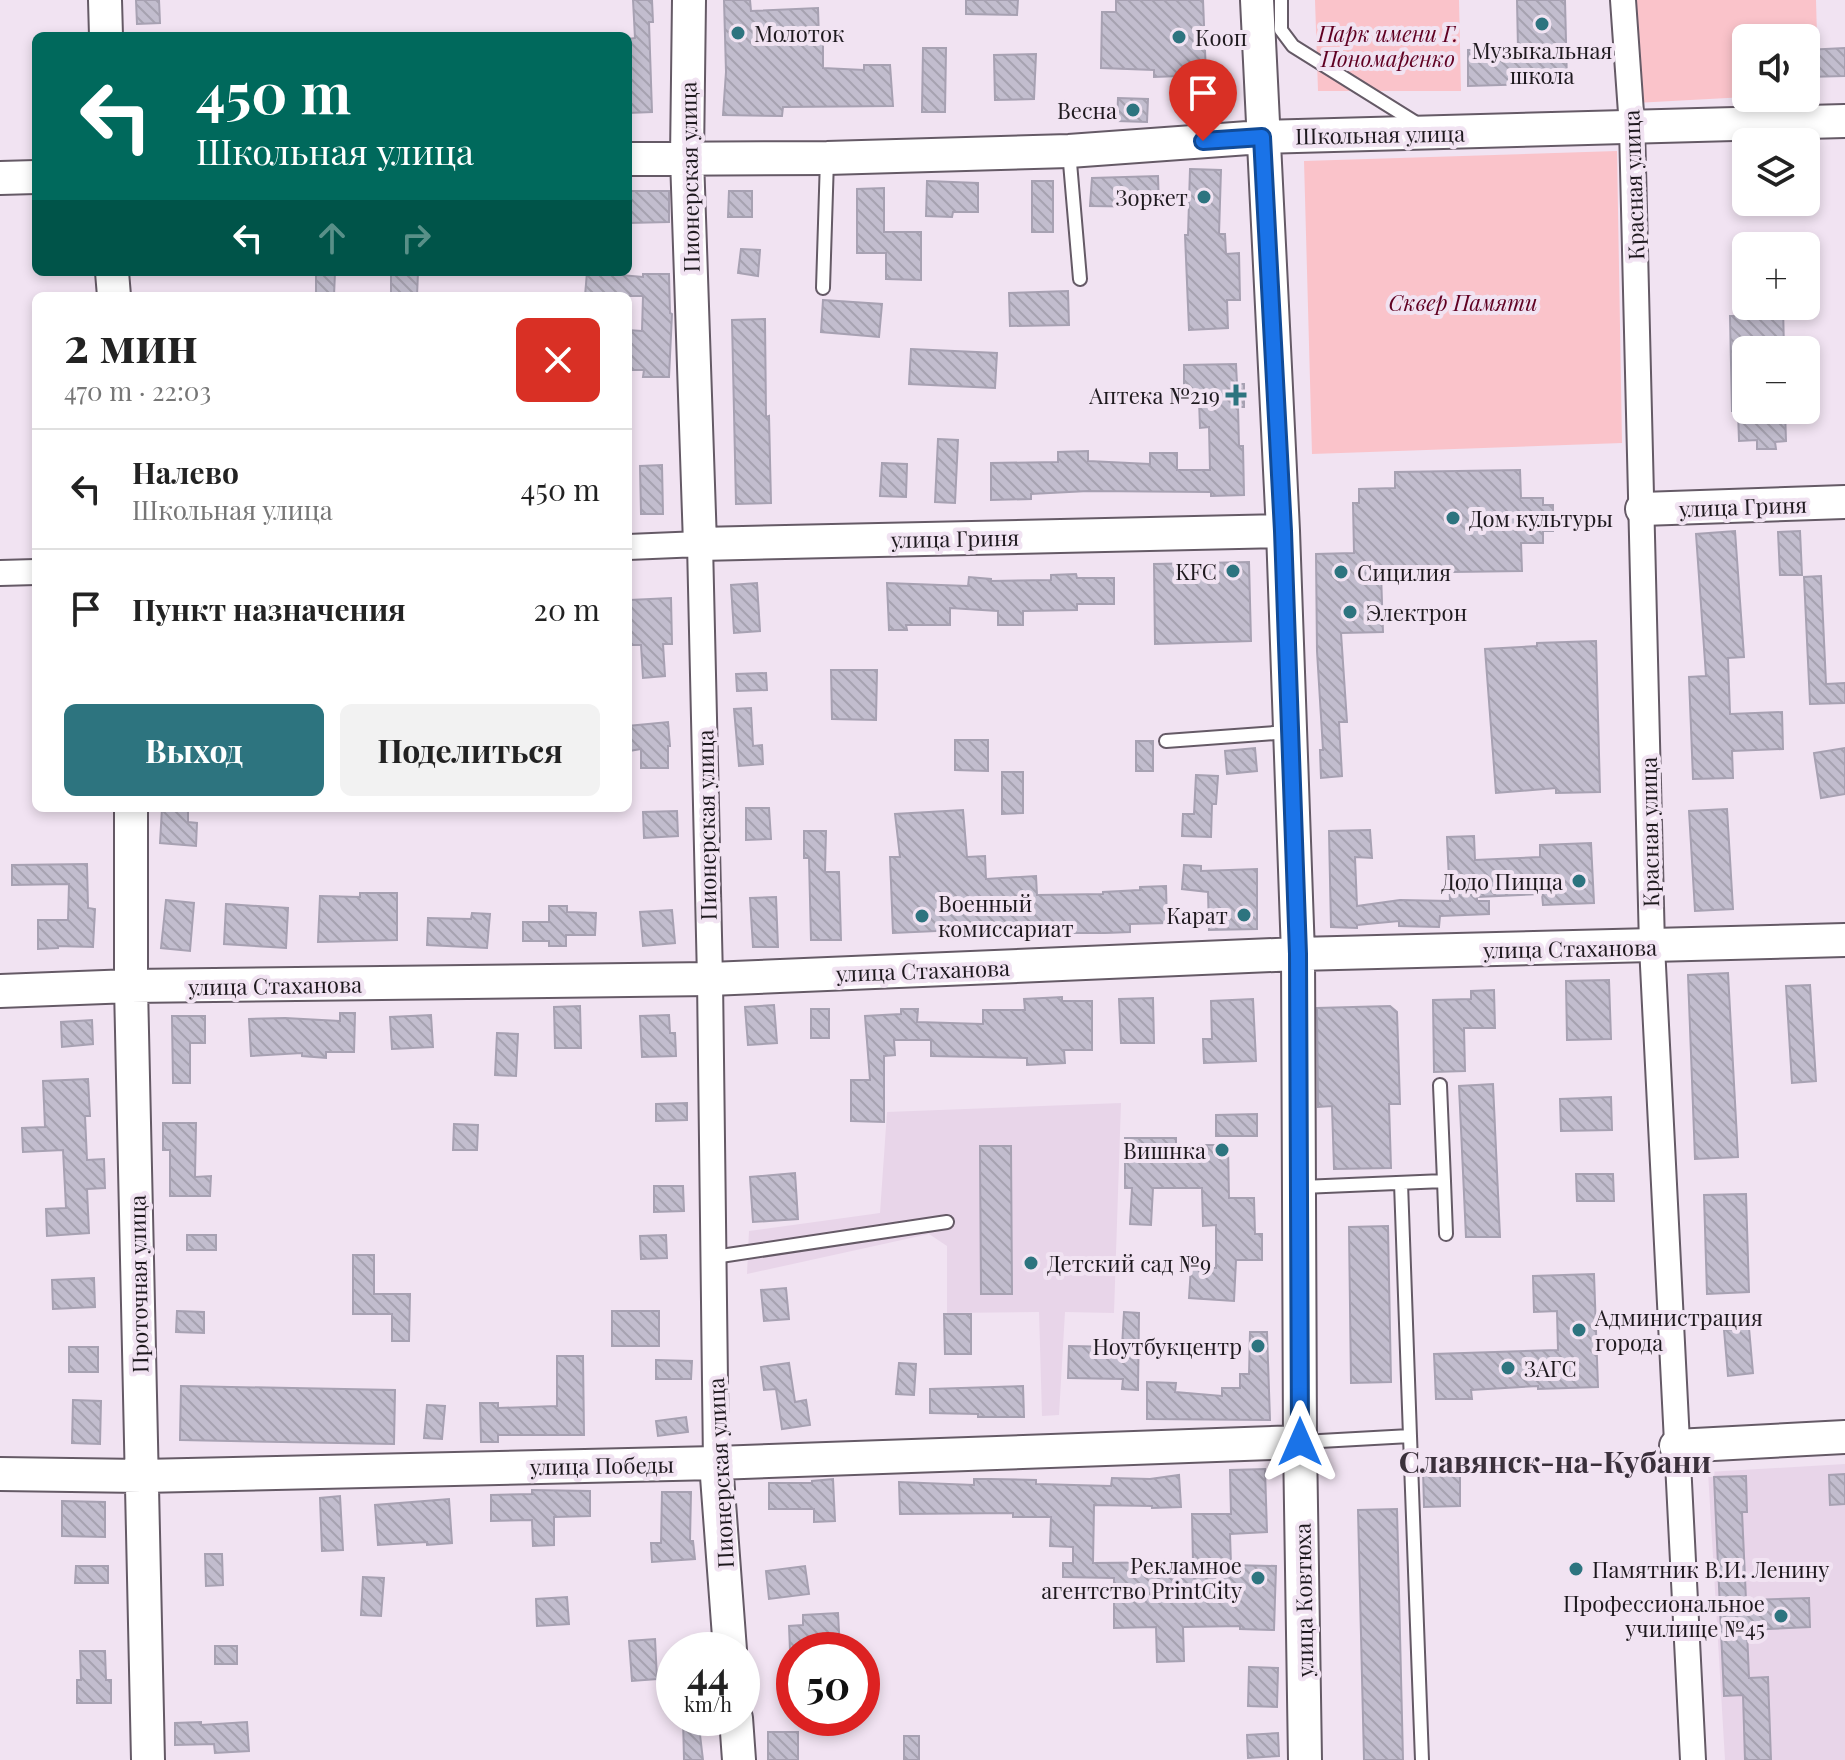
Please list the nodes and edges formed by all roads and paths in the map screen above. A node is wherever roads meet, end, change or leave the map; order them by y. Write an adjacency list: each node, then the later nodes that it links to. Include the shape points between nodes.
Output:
1 (105, 0): 6 (street)
2 (689, 0): 12 (street, Пионерская улица)
3 (1257, 0): 10 (street, улица Ковтюха)
4 (1281, 0): 9 (lane, via 1281,30 1293,46)
5 (1623, 0): 8 (street, Красная улица)
6 (106, 32)
7 (1845, 121): 8 (street, Школьная улица)
8 (1632, 127): 9 (street, Школьная улица); 20 (street, Красная улица)
9 (1431, 132): 10 (street, Школьная улица)
10 (1262, 137): 11 (street, Школьная улица); 21 (street, улица Ковтюха)
11 (1069, 151): 13 (street, Школьная улица); 17 (lane)
12 (687, 158): 13 (street, Школьная улица); 14 (street, Школьная улица); 22 (street, Пионерская улица)
13 (827, 158): 18 (lane)
14 (632, 159)
15 (32, 177): 16 (street)
16 (0, 178)
17 (1080, 279)
18 (823, 288)
19 (1845, 502): 20 (street, улица Гриня)
20 (1642, 509): 30 (street, Красная улица)
21 (1283, 531): 22 (street, улица Гриня); 26 (street, улица Ковтюха)
22 (700, 544): 23 (street, улица Гриня); 32 (street, Пионерская улица)
23 (632, 547)
24 (32, 572): 25 (street)
25 (0, 573)
26 (1289, 732): 27 (lane); 31 (street, улица Ковтюха)
27 (1166, 741)
28 (131, 812): 33 (street, Проточная улица)
29 (1845, 940): 30 (street, улица Стаханова)
30 (1652, 946): 31 (street, улица Стаханова); 45 (street, Красная улица)
31 (1298, 954): 32 (street, улица Стаханова); 38 (street, улица Ковтюха)
32 (710, 979): 33 (street, улица Стаханова); 41 (street, Пионерская улица)
33 (131, 986): 34 (street, улица Стаханова); 48 (street, Проточная улица)
34 (0, 991)
35 (1440, 1085): 36 (lane)
36 (1444, 1181): 37 (lane); 40 (lane)
37 (1401, 1183): 38 (lane); 42 (lane)
38 (1299, 1187): 44 (street, улица Ковтюха)
39 (947, 1222): 41 (lane)
40 (1446, 1234)
41 (714, 1257): 46 (street, Пионерская улица)
42 (1410, 1436): 44 (lane); 54 (lane)
43 (1845, 1437): 45 (street)
44 (1300, 1442): 46 (street, улица Победы); 53 (street, улица Ковтюха)
45 (1676, 1446): 55 (street, Красная улица)
46 (716, 1463): 48 (street, улица Победы); 49 (street, Пионерская улица)
47 (0, 1474): 48 (street, улица Победы)
48 (142, 1476): 51 (street, Проточная улица)
49 (729, 1632)
50 (737, 1736): 52 (street)
51 (148, 1760)
52 (739, 1760)
53 (1305, 1760)
54 (1422, 1760)
55 (1693, 1760)

